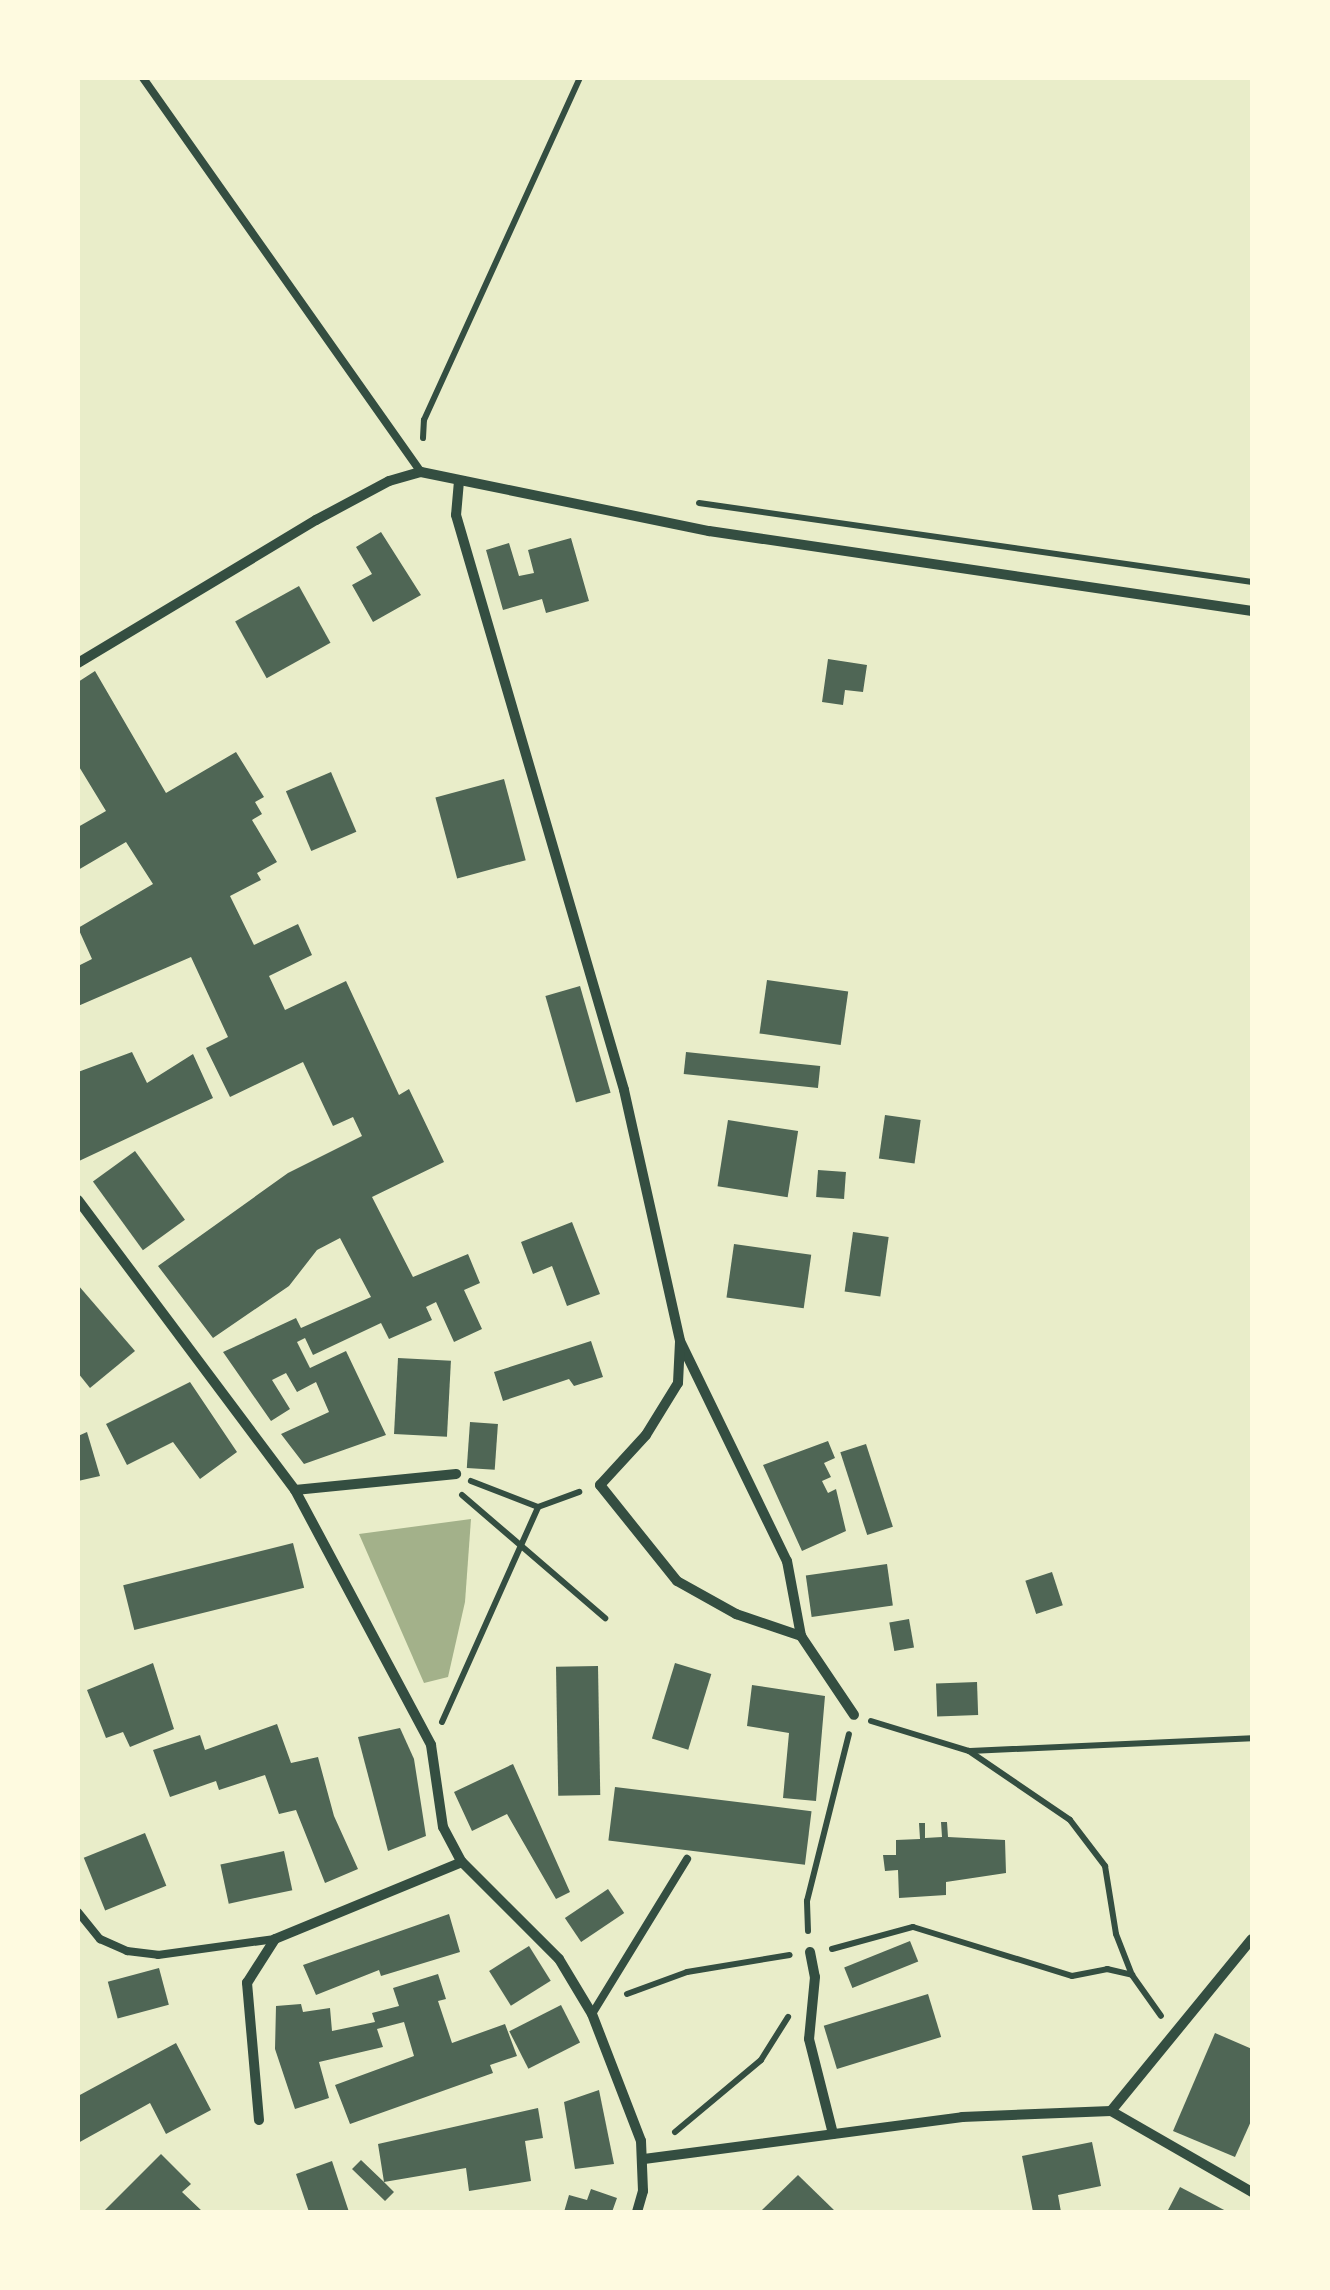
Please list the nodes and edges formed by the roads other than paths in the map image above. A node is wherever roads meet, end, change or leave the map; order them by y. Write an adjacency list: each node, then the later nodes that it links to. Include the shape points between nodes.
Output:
1 (143, 78): 2 (lane)
2 (421, 472): 3 (street); 5 (street, via 389,481 316,520)
3 (459, 482): 4 (street, via 709,531); 7 (street, via 456,515 624,1090)
4 (1252, 611)
5 (78, 663)
6 (78, 1200): 9 (street)
7 (680, 1341): 10 (street, via 788,1561); 10 (street, via 678,1383 646,1435 600,1485 677,1581 736,1614)
8 (456, 1474): 9 (street)
9 (295, 1490): 13 (street, via 431,1746 442,1827)
10 (802, 1636): 11 (street)
11 (854, 1715)
12 (687, 1860): 18 (lane)
13 (462, 1862): 15 (street); 18 (street, via 559,1959)
14 (78, 1912): 15 (lane, via 100,1939 127,1951 158,1955)
15 (275, 1939): 20 (street, via 247,1983)
16 (1252, 1940): 19 (street)
17 (810, 1952): 21 (street, via 815,1977 808,2039)
18 (592, 2014): 22 (street, via 631,2102)
19 (1110, 2112): 21 (street, via 962,2117); 23 (street)
20 (258, 2120)
21 (833, 2134): 22 (street)
22 (644, 2159): 24 (street)
23 (1252, 2192)
24 (637, 2212)

